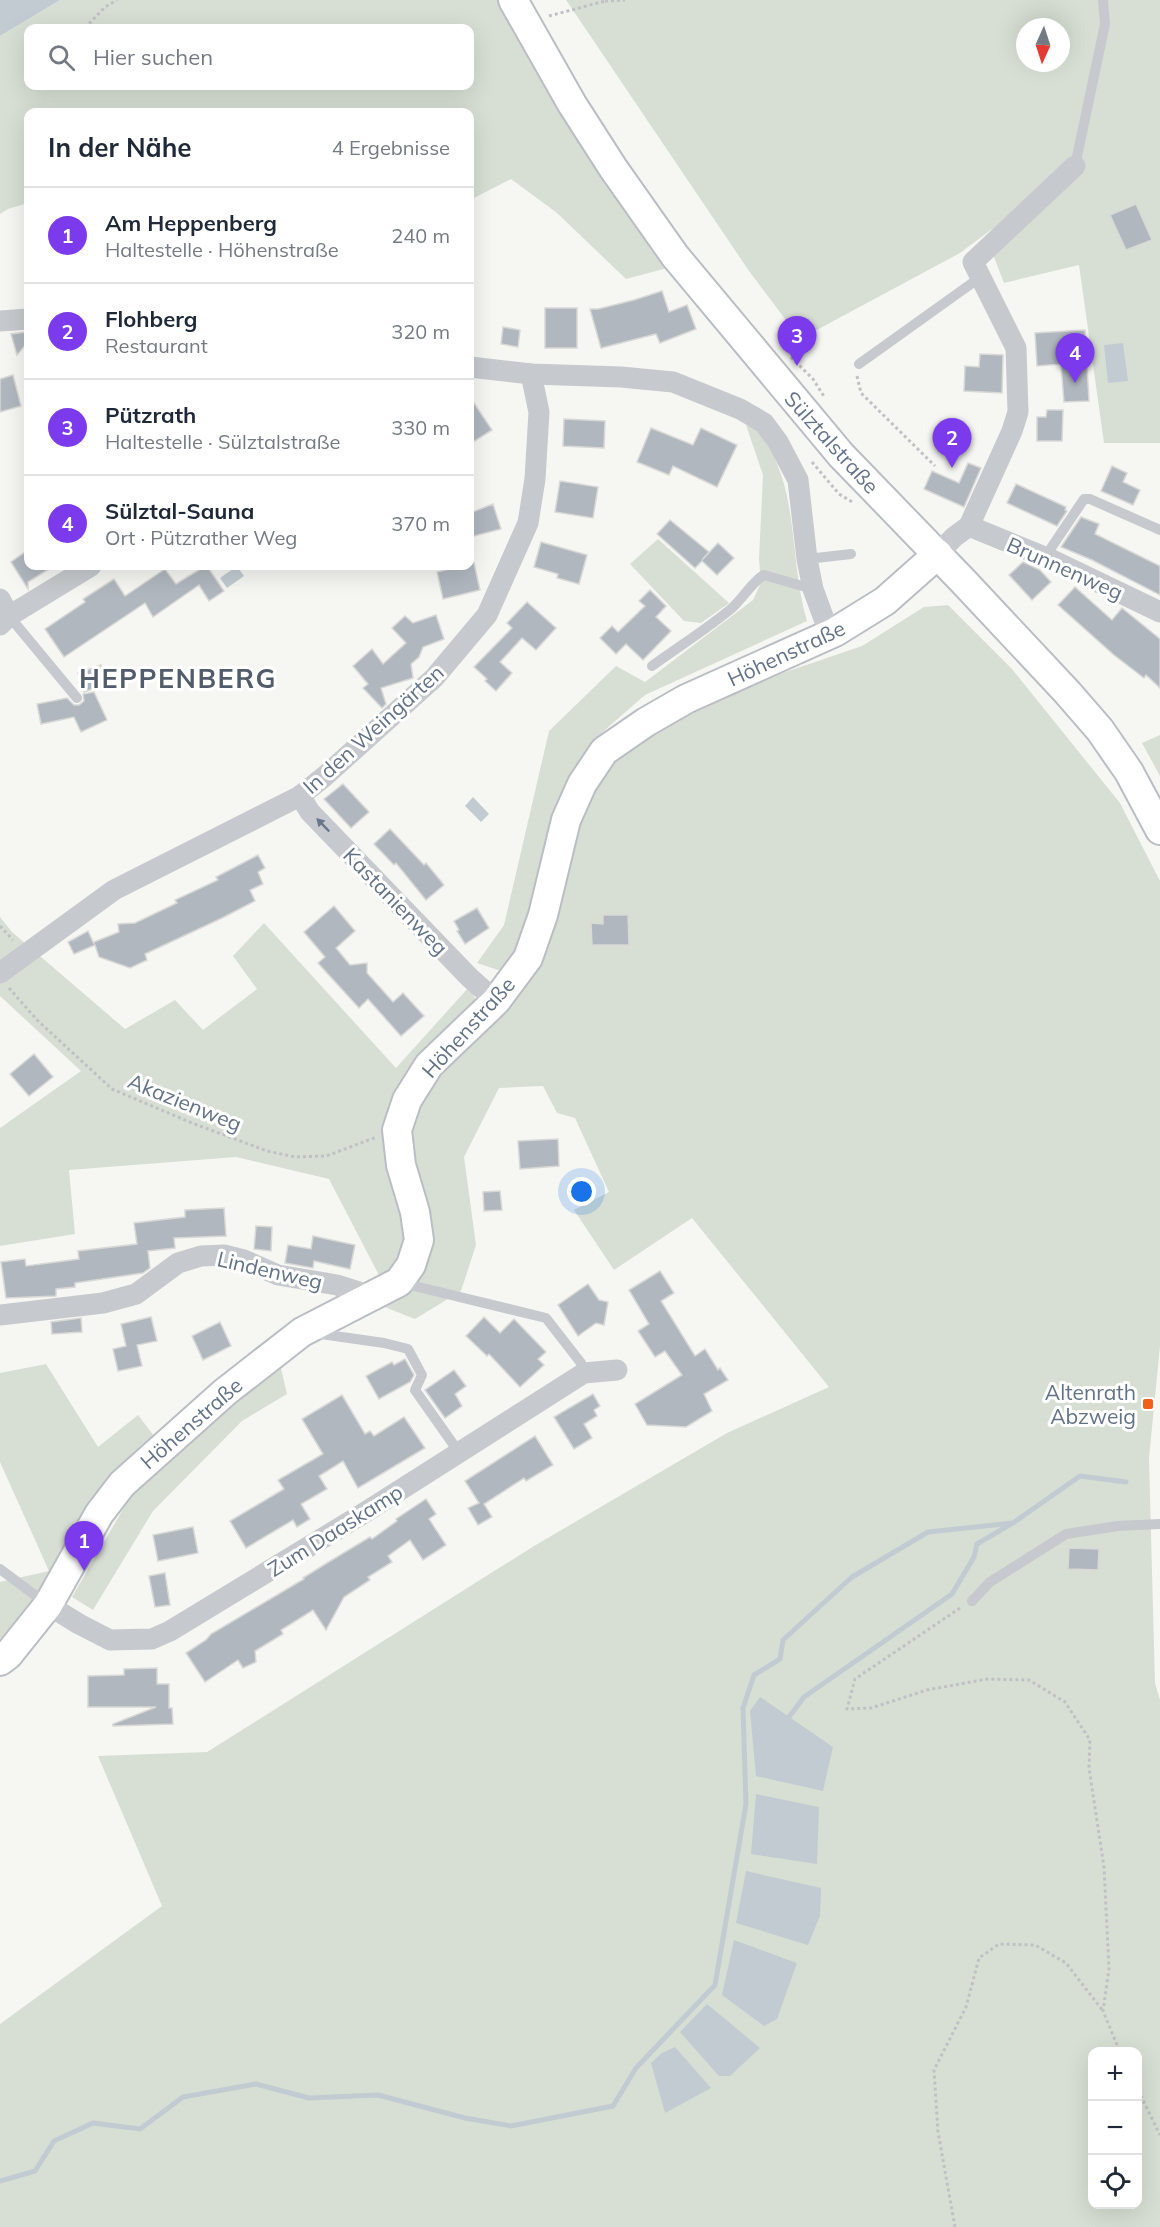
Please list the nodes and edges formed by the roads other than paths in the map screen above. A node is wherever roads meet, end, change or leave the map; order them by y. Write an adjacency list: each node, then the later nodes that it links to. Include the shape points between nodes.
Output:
1 (513, 0): 13 (main road, Sülztalstraße, via 572,104 675,256 841,455)
2 (1103, 0): 3 (lane, via 1105,24)
3 (1075, 166): 4 (street, via 973,262)
4 (982, 276): 7 (lane); 10 (street, via 1016,348 1018,412)
5 (24, 319): 6 (street)
6 (0, 321)
7 (859, 364)
8 (474, 368): 9 (street)
9 (531, 375): 15 (street, via 673,382 764,423 798,480); 23 (street, In den Weingärten, via 538,412 528,523 487,615 434,678)
10 (969, 526): 13 (street); 14 (street, Brunnenweg)
11 (1160, 530): 14 (lane, via 1084,499)
12 (851, 554): 15 (lane)
13 (938, 554): 20 (main road, Höhenstraße, via 885,601); 24 (main road, Sülztalstraße, via 1100,730)
14 (1045, 557): 18 (street, Brunnenweg)
15 (807, 559): 17 (street)
16 (84, 570): 19 (street)
17 (813, 589): 20 (street, via 824,619); 21 (lane, via 764,575 730,610)
18 (1160, 612)
19 (3, 614): 22 (lane)
20 (835, 632): 26 (main road, Höhenstraße, via 686,699 604,751 582,784 566,820 543,915 528,958)
21 (652, 666)
22 (77, 698)
23 (300, 796): 25 (street, In den Weingärten, via 114,890); 26 (street, Kastanienweg, one-way to 23, via 310,812)
24 (1160, 830)
25 (4, 979)
26 (496, 1001): 27 (main road, Höhenstraße, via 429,1065 407,1100 397,1130 401,1166 419,1240 411,1265)
27 (399, 1282): 28 (main road, Höhenstraße); 32 (lane, via 546,1318)
28 (371, 1296): 29 (street, Lindenweg, via 337,1285 278,1275 224,1255 201,1256 178,1263 136,1294 103,1303); 30 (main road, Höhenstraße)
29 (0, 1315)
30 (302, 1332): 33 (lane, via 408,1349 422,1375 416,1390); 37 (main road, Höhenstraße, via 225,1392 122,1484 99,1514)
31 (616, 1370): 32 (street, Zum Daaskamp)
32 (584, 1373): 33 (street, Zum Daaskamp)
33 (458, 1451): 37 (street, Zum Daaskamp, via 259,1578 152,1638 110,1640)
34 (1160, 1524): 36 (lane, via 1066,1534 990,1582)
35 (0, 1569): 37 (lane)
36 (972, 1601)
37 (48, 1605): 38 (main road, Höhenstraße)
38 (0, 1661)

